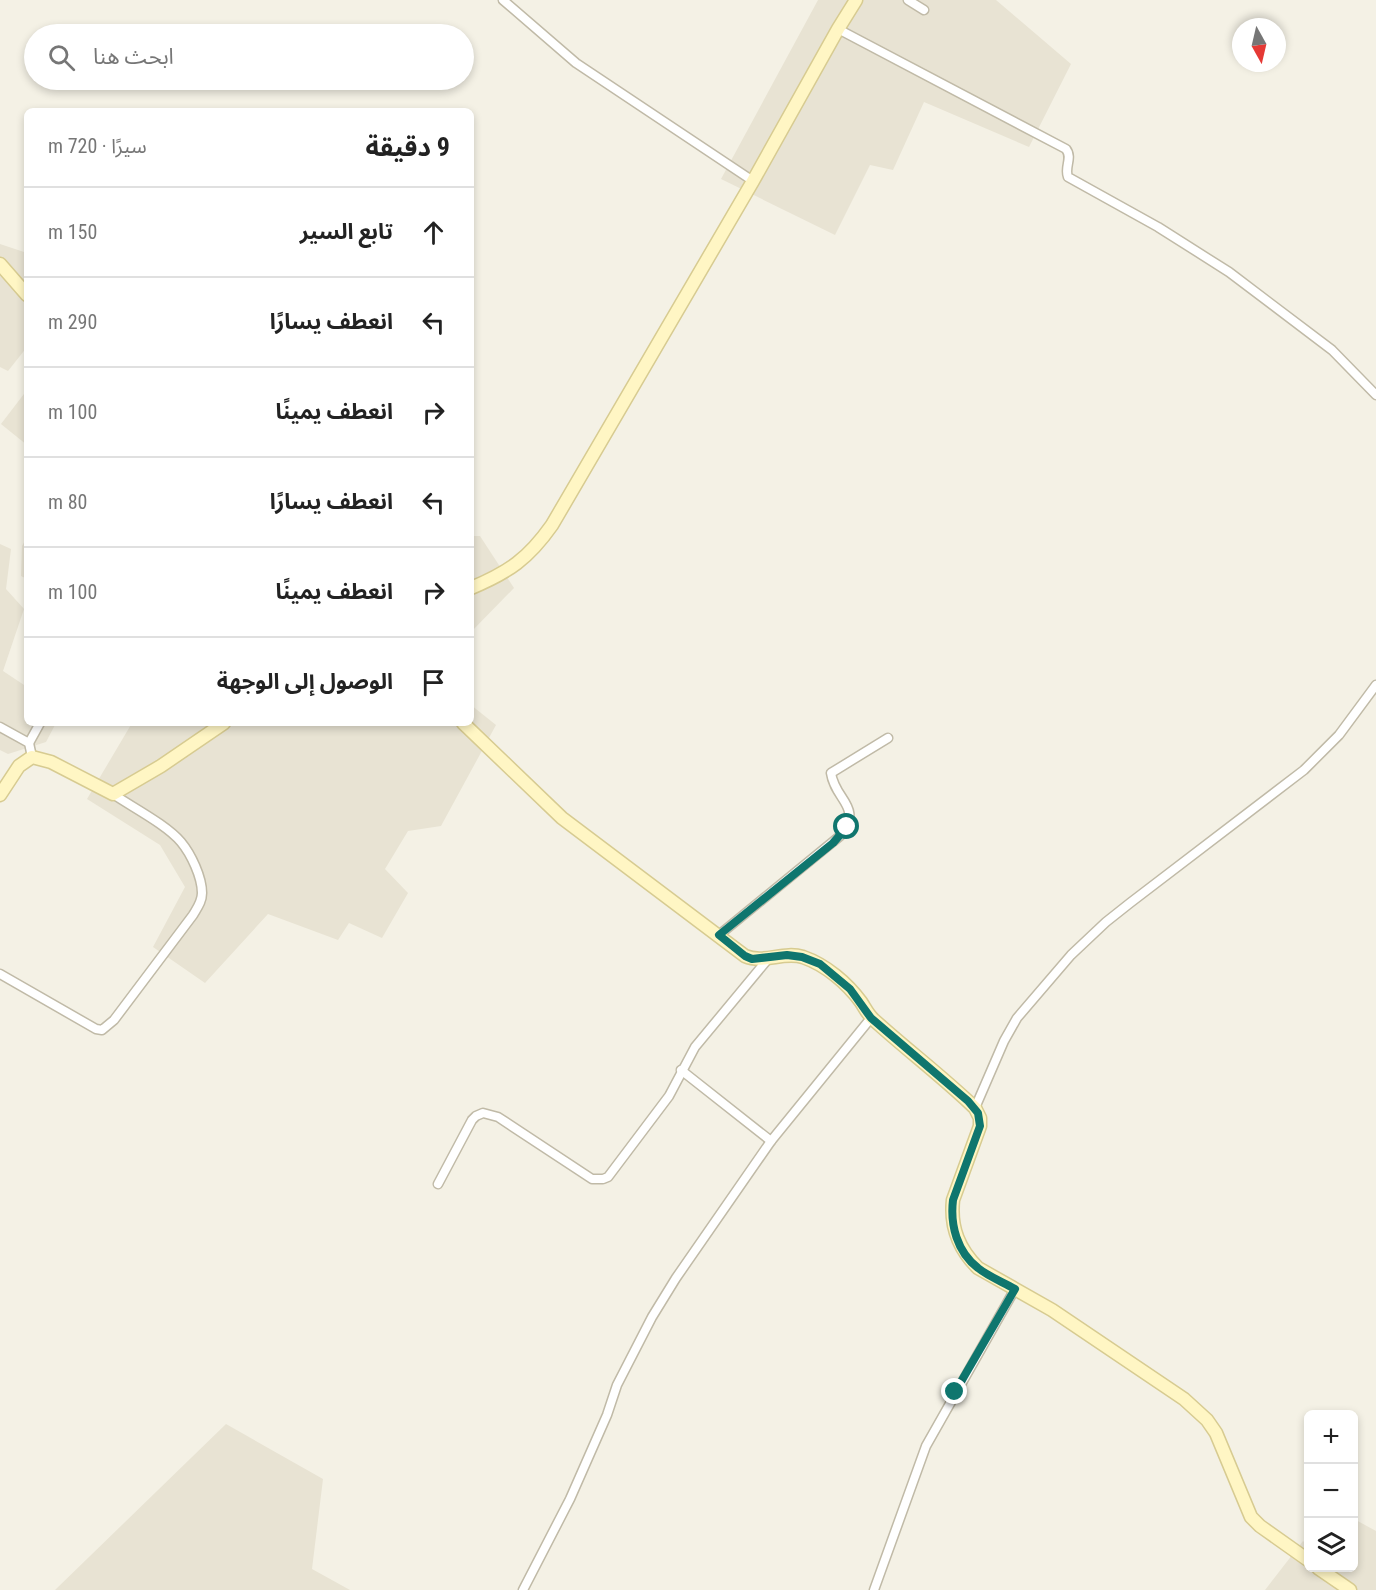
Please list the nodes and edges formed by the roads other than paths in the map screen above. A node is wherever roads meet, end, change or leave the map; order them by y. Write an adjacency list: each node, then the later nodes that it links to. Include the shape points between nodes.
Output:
1 (503, 0): 6 (street, via 576,63)
2 (856, 0): 5 (street)
3 (908, 0): 4 (street)
4 (924, 10)
5 (838, 28): 6 (street); 9 (street, via 1066,149 1070,157 1068,177 1229,272 1332,350)
6 (753, 180): 10 (street, via 545,534 520,561)
7 (0, 264): 8 (street)
8 (24, 292)
9 (1376, 395)
10 (474, 586)
11 (1376, 685): 26 (street, via 1339,735 1304,770 1130,903 1071,955 1010,1030)
12 (38, 726): 17 (street)
13 (220, 726): 19 (street)
14 (466, 726): 21 (street, via 562,818)
15 (0, 727): 17 (street)
16 (888, 738): 21 (street, via 831,773 850,813 850,822 840,836)
17 (29, 743): 18 (street)
18 (32, 757): 19 (street, via 43,758); 20 (street, via 19,766)
19 (113, 794): 23 (street, via 182,843 201,884 200,904 194,915 114,1020 102,1030)
20 (0, 795)
21 (719, 935): 22 (street, via 745,956)
22 (768, 959): 24 (street, via 787,955 820,964 850,989); 25 (street, via 694,1047)
23 (0, 974)
24 (871, 1018): 26 (street); 27 (street)
25 (681, 1070): 27 (street); 28 (street, via 669,1096 614,1170 603,1179 592,1179 498,1117 483,1113 472,1120)
26 (975, 1108): 29 (street, via 980,1126 953,1200 953,1228 959,1244 978,1268)
27 (771, 1141): 32 (street, via 652,1317 617,1385 570,1499)
28 (438, 1184)
29 (1015, 1289): 30 (street, via 1184,1399 1207,1420 1251,1517); 33 (street, via 926,1446)
30 (1304, 1557)
31 (1324, 1572): 34 (street)
32 (523, 1590)
33 (874, 1590)
34 (1350, 1590)

